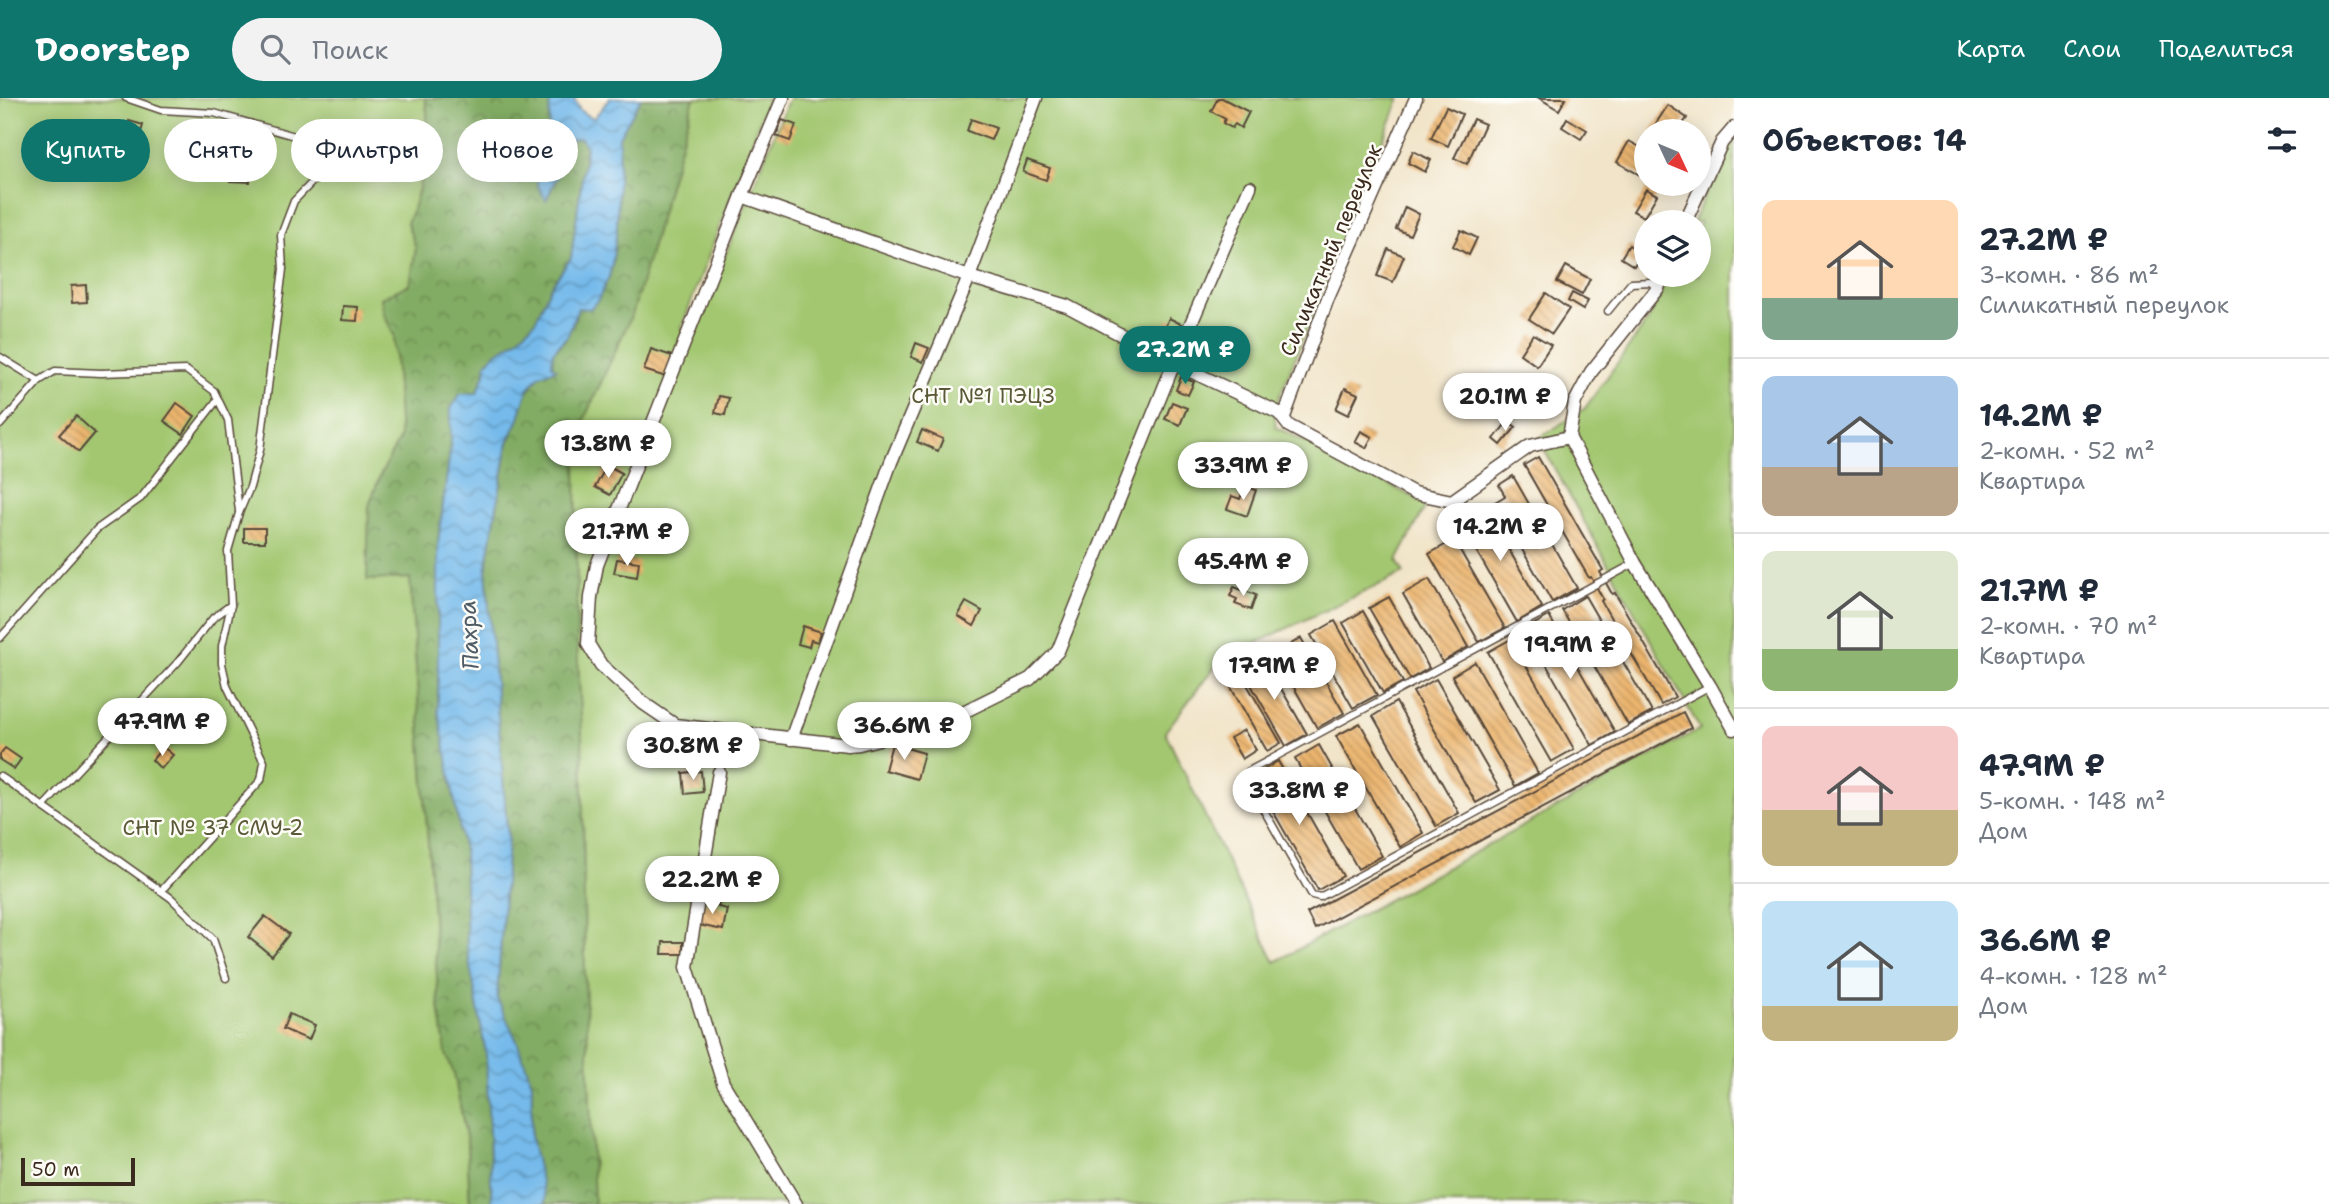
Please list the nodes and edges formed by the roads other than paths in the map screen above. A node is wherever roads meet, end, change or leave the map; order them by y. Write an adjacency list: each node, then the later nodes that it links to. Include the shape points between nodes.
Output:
1 (126, 98): 19 (lane, via 161,110 214,113 298,137 321,158 321,173 294,201 281,235 283,269 260,450)
2 (783, 98): 7 (street)
3 (1036, 98): 9 (street)
4 (1416, 98): 16 (street, Силикатный переулок, via 1328,298)
5 (1734, 128): 8 (street, via 1722,142)
6 (1250, 187): 13 (street)
7 (742, 196): 9 (street); 25 (street, via 597,565 587,644 622,685 675,725)
8 (1691, 210)
9 (969, 277): 13 (street, via 1067,306); 25 (street, via 891,462)
10 (1658, 288): 11 (lane, via 1650,282 1631,283); 18 (street, via 1591,372 1575,402)
11 (1608, 311)
12 (0, 357): 14 (lane)
13 (1174, 363): 16 (street); 25 (street, via 1058,652 1030,679 941,723 848,745)
14 (39, 381): 15 (lane, via 55,371 186,370); 17 (lane)
15 (218, 399): 19 (lane, via 228,420); 22 (lane, via 141,498 97,529)
16 (1284, 417): 18 (street, via 1289,426 1414,493 1452,501 1530,446)
17 (0, 425)
18 (1569, 437): 20 (street)
19 (239, 513): 21 (lane, via 228,551)
20 (1635, 563): 23 (street); 23 (lane, via 1249,771 1250,784 1312,895 1320,897)
21 (231, 605): 28 (lane, via 213,618); 29 (lane, via 222,664 227,686 264,762 261,780)
22 (0, 638)
23 (1710, 686): 24 (street)
24 (1734, 729)
25 (791, 739)
26 (719, 772): 31 (street, via 687,967 723,1083)
27 (0, 776): 28 (lane)
28 (43, 807): 29 (lane)
29 (161, 891): 30 (lane, via 213,939)
30 (226, 978)
31 (796, 1204)

